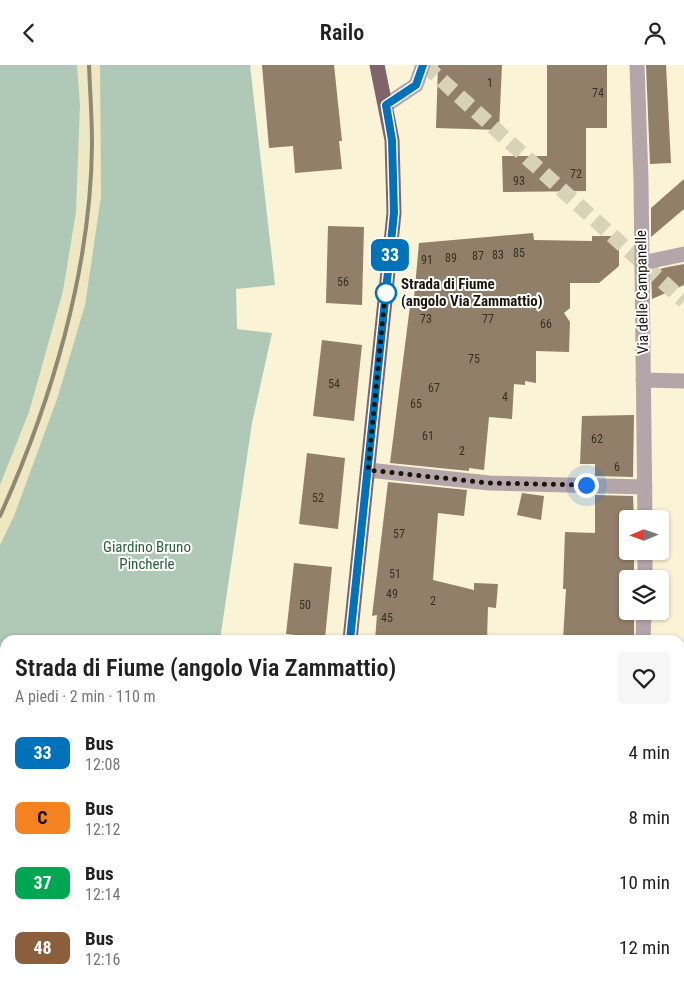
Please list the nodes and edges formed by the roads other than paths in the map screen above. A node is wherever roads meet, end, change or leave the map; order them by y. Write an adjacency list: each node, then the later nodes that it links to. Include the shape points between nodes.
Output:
1 (377, 65): 4 (main road)
2 (423, 65): 4 (street, via 416,85)
3 (636, 65): 6 (street, Via delle Campanelle)
4 (386, 105): 9 (main road, via 392,140 394,213)
5 (684, 254): 6 (street)
6 (642, 263): 7 (street, Via delle Campanelle)
7 (643, 380): 8 (street); 10 (street, Via delle Campanelle)
8 (684, 381)
9 (368, 470): 10 (street, via 489,483); 13 (main road)
10 (644, 487): 11 (street, Via delle Campanelle)
11 (645, 510)
12 (644, 620): 14 (street)
13 (351, 635)
14 (643, 635)

